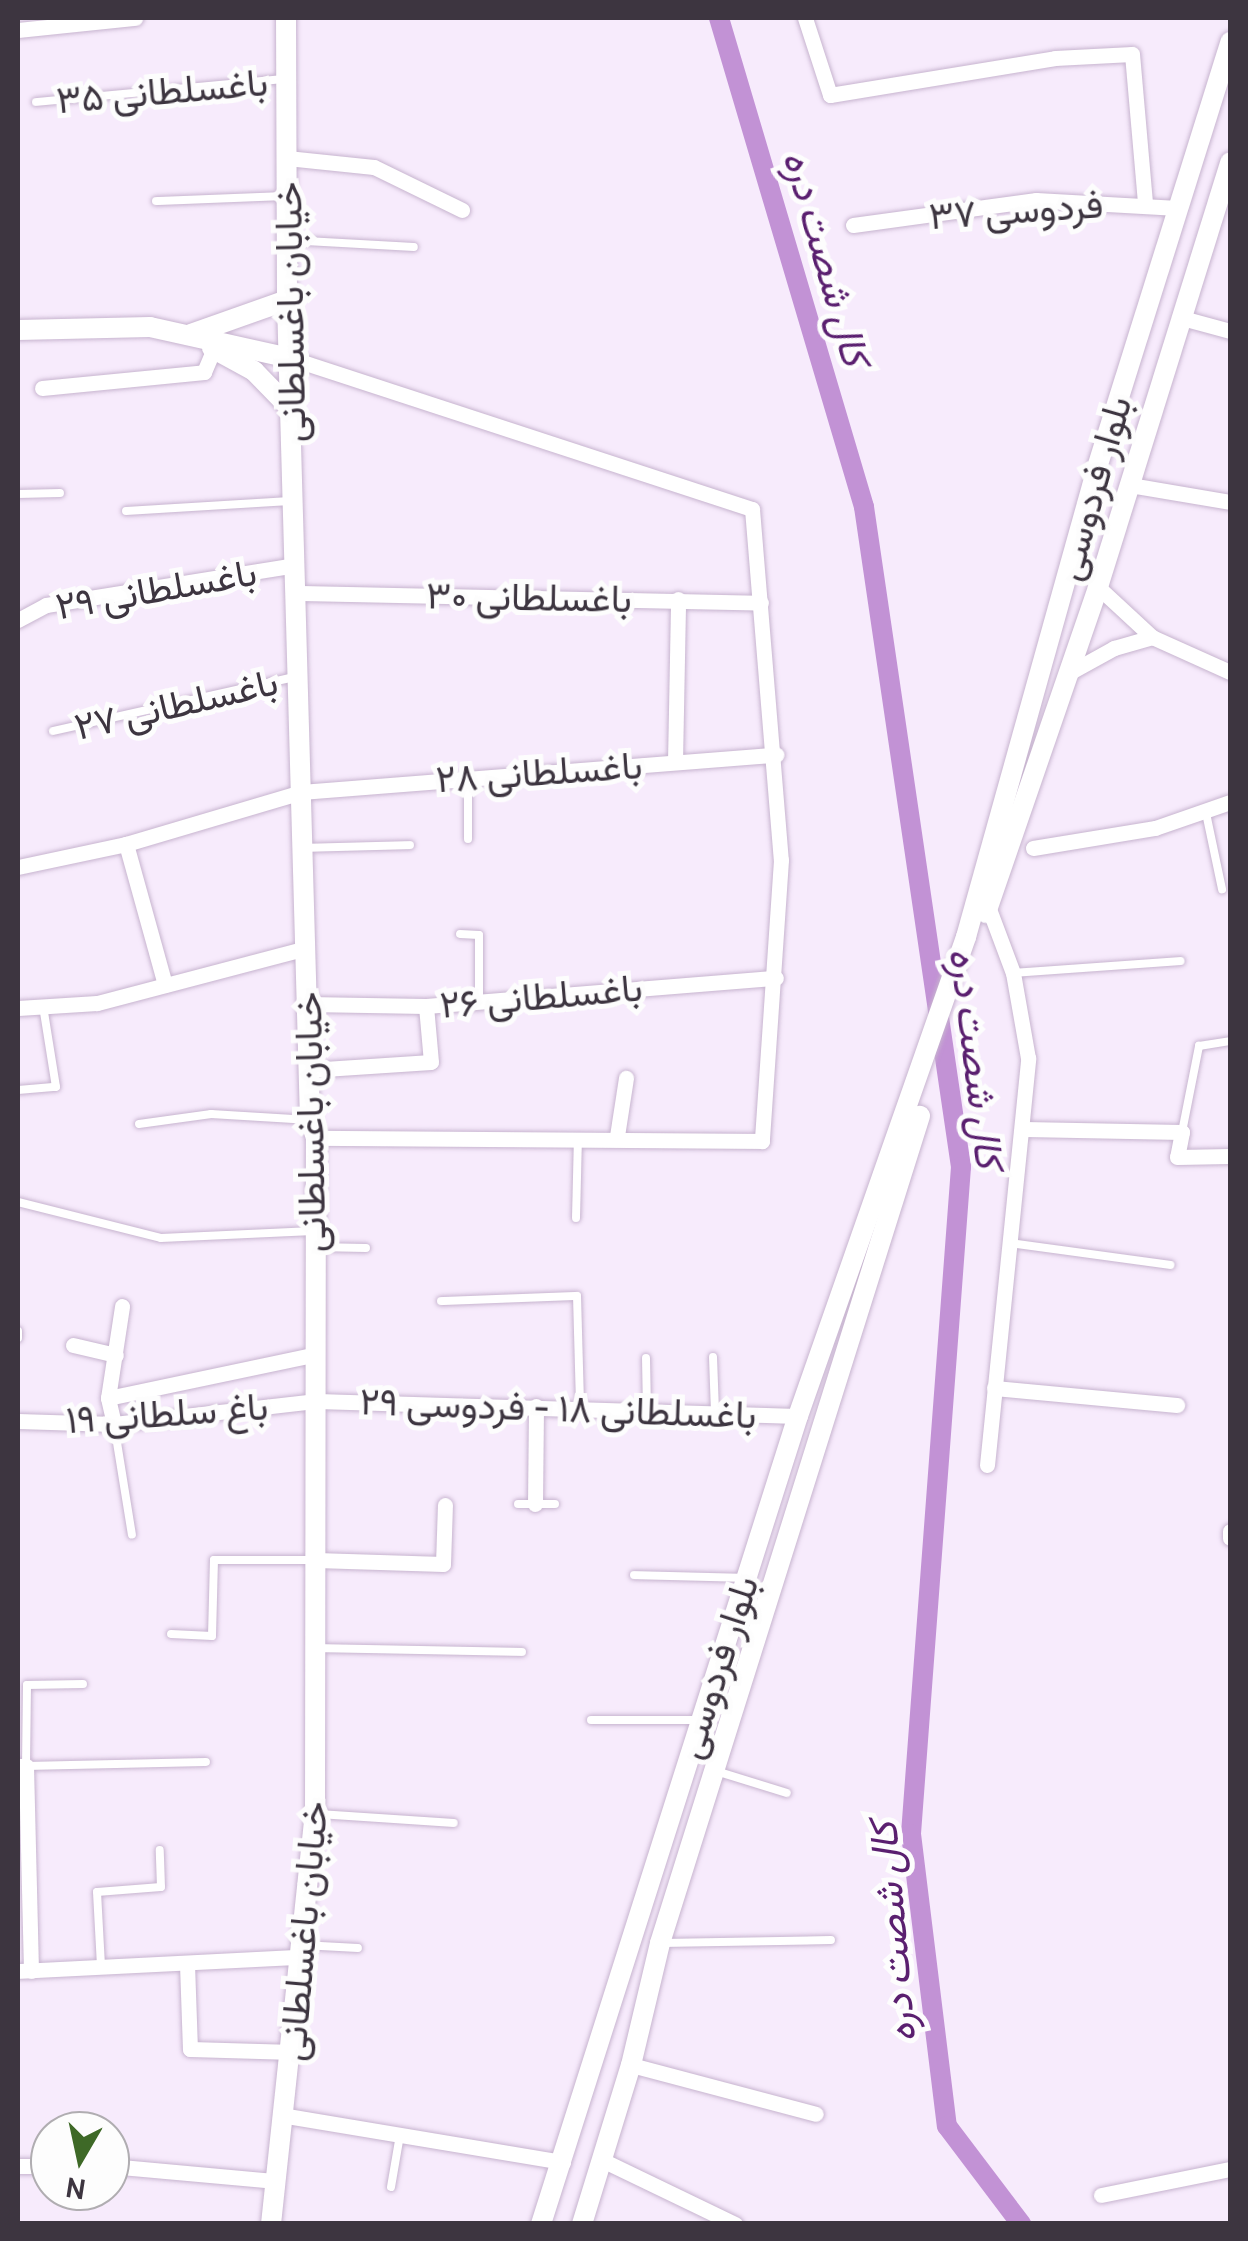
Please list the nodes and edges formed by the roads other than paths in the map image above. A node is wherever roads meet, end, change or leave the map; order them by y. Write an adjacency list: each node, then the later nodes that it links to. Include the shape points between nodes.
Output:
1 (135, 18): 4 (street)
2 (286, 18): 6 (main road, خیابان باغسلطانی)
3 (805, 18): 12 (street, via 830,95 1056,58 1132,54)
4 (18, 30)
5 (1230, 42): 13 (main road, بلوار فردوسی)
6 (288, 79): 7 (lane, باغسلطانی ۳۵); 8 (main road, خیابان باغسلطانی)
7 (36, 102)
8 (287, 158): 10 (main road, خیابان باغسلطانی); 14 (street, via 374,167)
9 (1230, 163): 19 (main road, بلوار فردوسی)
10 (287, 196): 11 (lane); 16 (main road, خیابان باغسلطانی)
11 (156, 201)
12 (1145, 202): 13 (street, فردوسی ۳۷); 15 (street, فردوسی ۳۷, via 1036,200)
13 (1178, 208): 59 (main road, بلوار فردوسی, via 1095,474)
14 (462, 210)
15 (853, 225)
16 (287, 240): 17 (lane); 18 (main road, خیابان باغسلطانی)
17 (414, 246)
18 (287, 300): 22 (main road); 24 (main road, خیابان باغسلطانی)
19 (1182, 318): 21 (street); 27 (main road, بلوار فردوسی)
20 (18, 330): 22 (main road, via 150,327)
21 (1230, 331)
22 (189, 335): 23 (main road); 24 (main road)
23 (214, 349): 25 (street, via 204,372); 26 (main road, via 254,371)
24 (290, 358): 26 (main road, خیابان باغسلطانی); 37 (street, via 752,509)
25 (42, 388)
26 (292, 410): 30 (main road, خیابان باغسلطانی)
27 (1130, 485): 31 (street); 34 (main road, بلوار فردوسی)
28 (60, 493): 29 (lane)
29 (18, 494)
30 (295, 501): 32 (lane); 33 (main road, خیابان باغسلطانی)
31 (1230, 502)
32 (126, 510)
33 (296, 565): 35 (main road, خیابان باغسلطانی); 38 (street, باغسلطانی ۲۹, via 46,605)
34 (1098, 587): 39 (street); 41 (main road, بلوار فردوسی)
35 (297, 594): 36 (street, باغسلطانی ۳۰); 42 (main road, خیابان باغسلطانی)
36 (678, 598): 37 (street, باغسلطانی ۳۰); 45 (street)
37 (761, 603): 44 (street)
38 (18, 620)
39 (1152, 638): 40 (street); 41 (street, via 1114,648)
40 (1230, 672)
41 (1068, 674): 57 (main road, بلوار فردوسی)
42 (299, 676): 43 (lane, باغسلطانی ۲۷); 47 (main road, خیابان باغسلطانی)
43 (53, 731)
44 (777, 755): 45 (street, باغسلطانی ۲۸); 63 (street)
45 (675, 762): 46 (street, باغسلطانی ۲۸)
46 (468, 777): 47 (street, باغسلطانی ۲۸); 50 (lane)
47 (302, 792): 51 (street, باغسلطانی ۲۸); 53 (main road, خیابان باغسلطانی)
48 (1230, 802): 49 (street)
49 (1206, 813): 54 (street); 56 (lane)
50 (468, 839)
51 (126, 844): 55 (street, باغسلطانی ۲۸); 64 (street)
52 (410, 845): 53 (lane)
53 (303, 848): 60 (main road, خیابان باغسلطانی)
54 (1033, 848)
55 (18, 867)
56 (1222, 889)
57 (988, 906): 59 (main road, بلوار فردوسی); 62 (street)
58 (460, 934): 65 (lane, via 479,934)
59 (971, 940): 75 (main road)
60 (306, 948): 64 (street); 67 (main road, خیابان باغسلطانی)
61 (1181, 961): 62 (lane)
62 (1013, 973): 77 (street, via 1028,1058)
63 (776, 978): 65 (street, باغسلطانی ۲۶); 80 (street, via 762,1141)
64 (166, 985): 66 (street, via 98,1003)
65 (479, 1002): 68 (street, باغسلطانی ۲۶)
66 (43, 1004): 69 (street); 73 (lane, via 56,1087)
67 (307, 1004): 68 (street, باغسلطانی ۲۶); 71 (main road, خیابان باغسلطانی)
68 (426, 1006): 71 (street, via 430,1062)
69 (18, 1008)
70 (1230, 1041): 78 (lane, via 1198,1046)
71 (309, 1070): 76 (main road, خیابان باغسلطانی)
72 (626, 1078): 80 (street)
73 (18, 1090)
74 (140, 1124): 76 (lane, via 210,1114)
75 (910, 1124): 103 (main road, بلوار فردوسی); 120 (main road, بلوار فردوسی)
76 (313, 1129): 79 (street); 84 (main road, خیابان باغسلطانی)
77 (1024, 1129): 78 (street); 85 (street)
78 (1182, 1132): 81 (street, via 1178,1157)
79 (578, 1135): 80 (street); 83 (lane)
80 (617, 1136)
81 (1230, 1156)
82 (18, 1202): 84 (lane, via 161,1238)
83 (576, 1218)
84 (313, 1239): 86 (lane); 91 (main road, خیابان باغسلطانی)
85 (1010, 1243): 87 (lane); 95 (street)
86 (366, 1248)
87 (1171, 1265)
88 (441, 1301): 99 (lane, via 577,1296)
89 (122, 1306): 92 (street)
90 (72, 1344): 92 (street)
91 (316, 1354): 96 (street); 97 (main road, خیابان باغسلطانی)
92 (116, 1355): 96 (street)
93 (713, 1357): 102 (lane)
94 (646, 1358): 101 (lane)
95 (994, 1388): 98 (street); 106 (street)
96 (108, 1398): 105 (street)
97 (317, 1401): 100 (street, باغسلطانی ۱۸ - فردوسی ۲۹); 105 (street, باغ سلطانی ۱۹); 112 (main road, خیابان باغسلطانی)
98 (1177, 1404)
99 (580, 1405): 100 (street, باغسلطانی ۱۸ - فردوسی ۲۹); 101 (street, باغسلطانی ۱۸ - فردوسی ۲۹)
100 (536, 1406): 108 (street)
101 (647, 1408): 102 (street, باغسلطانی ۱۸ - فردوسی ۲۹)
102 (715, 1411): 103 (street, باغسلطانی ۱۸ - فردوسی ۲۹)
103 (798, 1416): 114 (main road, بلوار فردوسی)
104 (18, 1421): 105 (street, باغ سلطانی ۱۹)
105 (114, 1424): 111 (lane)
106 (988, 1465)
107 (518, 1504): 108 (lane)
108 (535, 1504): 109 (lane)
109 (555, 1504)
110 (445, 1506): 112 (street, via 443,1564)
111 (132, 1535)
112 (316, 1560): 115 (lane, via 214,1560 212,1636); 116 (main road, خیابان باغسلطانی)
113 (634, 1575): 114 (lane)
114 (747, 1578): 119 (main road, بلوار فردوسی)
115 (171, 1634)
116 (316, 1648): 117 (lane); 128 (main road, خیابان باغسلطانی)
117 (522, 1652)
118 (82, 1684): 126 (lane, via 27,1685)
119 (712, 1687): 120 (main road, via 724,1697); 122 (main road, بلوار فردوسی)
120 (739, 1694): 124 (main road, بلوار فردوسی)
121 (590, 1720): 122 (lane)
122 (700, 1720): 123 (main road, بلوار فردوسی)
123 (693, 1740): 124 (main road, via 710,1739); 145 (main road, بلوار فردوسی)
124 (718, 1761): 127 (lane); 133 (main road, بلوار فردوسی)
125 (206, 1762): 126 (lane)
126 (22, 1766): 131 (street)
127 (788, 1793)
128 (315, 1814): 129 (lane); 135 (main road, خیابان باغسلطانی)
129 (454, 1823)
130 (160, 1850): 137 (lane, via 161,1887 97,1892)
131 (22, 1862): 138 (street)
132 (831, 1940): 133 (lane)
133 (660, 1942): 140 (main road, بلوار فردوسی)
134 (358, 1948): 135 (lane)
135 (299, 1951): 136 (street); 139 (main road, خیابان باغسلطانی)
136 (187, 1964): 137 (street); 139 (street, via 190,2049)
137 (100, 1967): 138 (street)
138 (24, 1970)
139 (294, 2052): 142 (main road, خیابان باغسلطانی)
140 (631, 2065): 141 (street); 144 (main road, بلوار فردوسی)
141 (816, 2114)
142 (287, 2116): 143 (street); 148 (main road, خیابان باغسلطانی)
143 (400, 2136): 145 (street); 149 (lane)
144 (602, 2160): 153 (main road, بلوار فردوسی); 154 (street)
145 (563, 2162): 152 (main road, بلوار فردوسی)
146 (130, 2168): 148 (street)
147 (1230, 2169): 150 (street)
148 (276, 2181): 151 (main road, خیابان باغسلطانی)
149 (390, 2187)
150 (1101, 2196)
151 (271, 2224)
152 (542, 2224)
153 (582, 2224)
154 (736, 2224)

